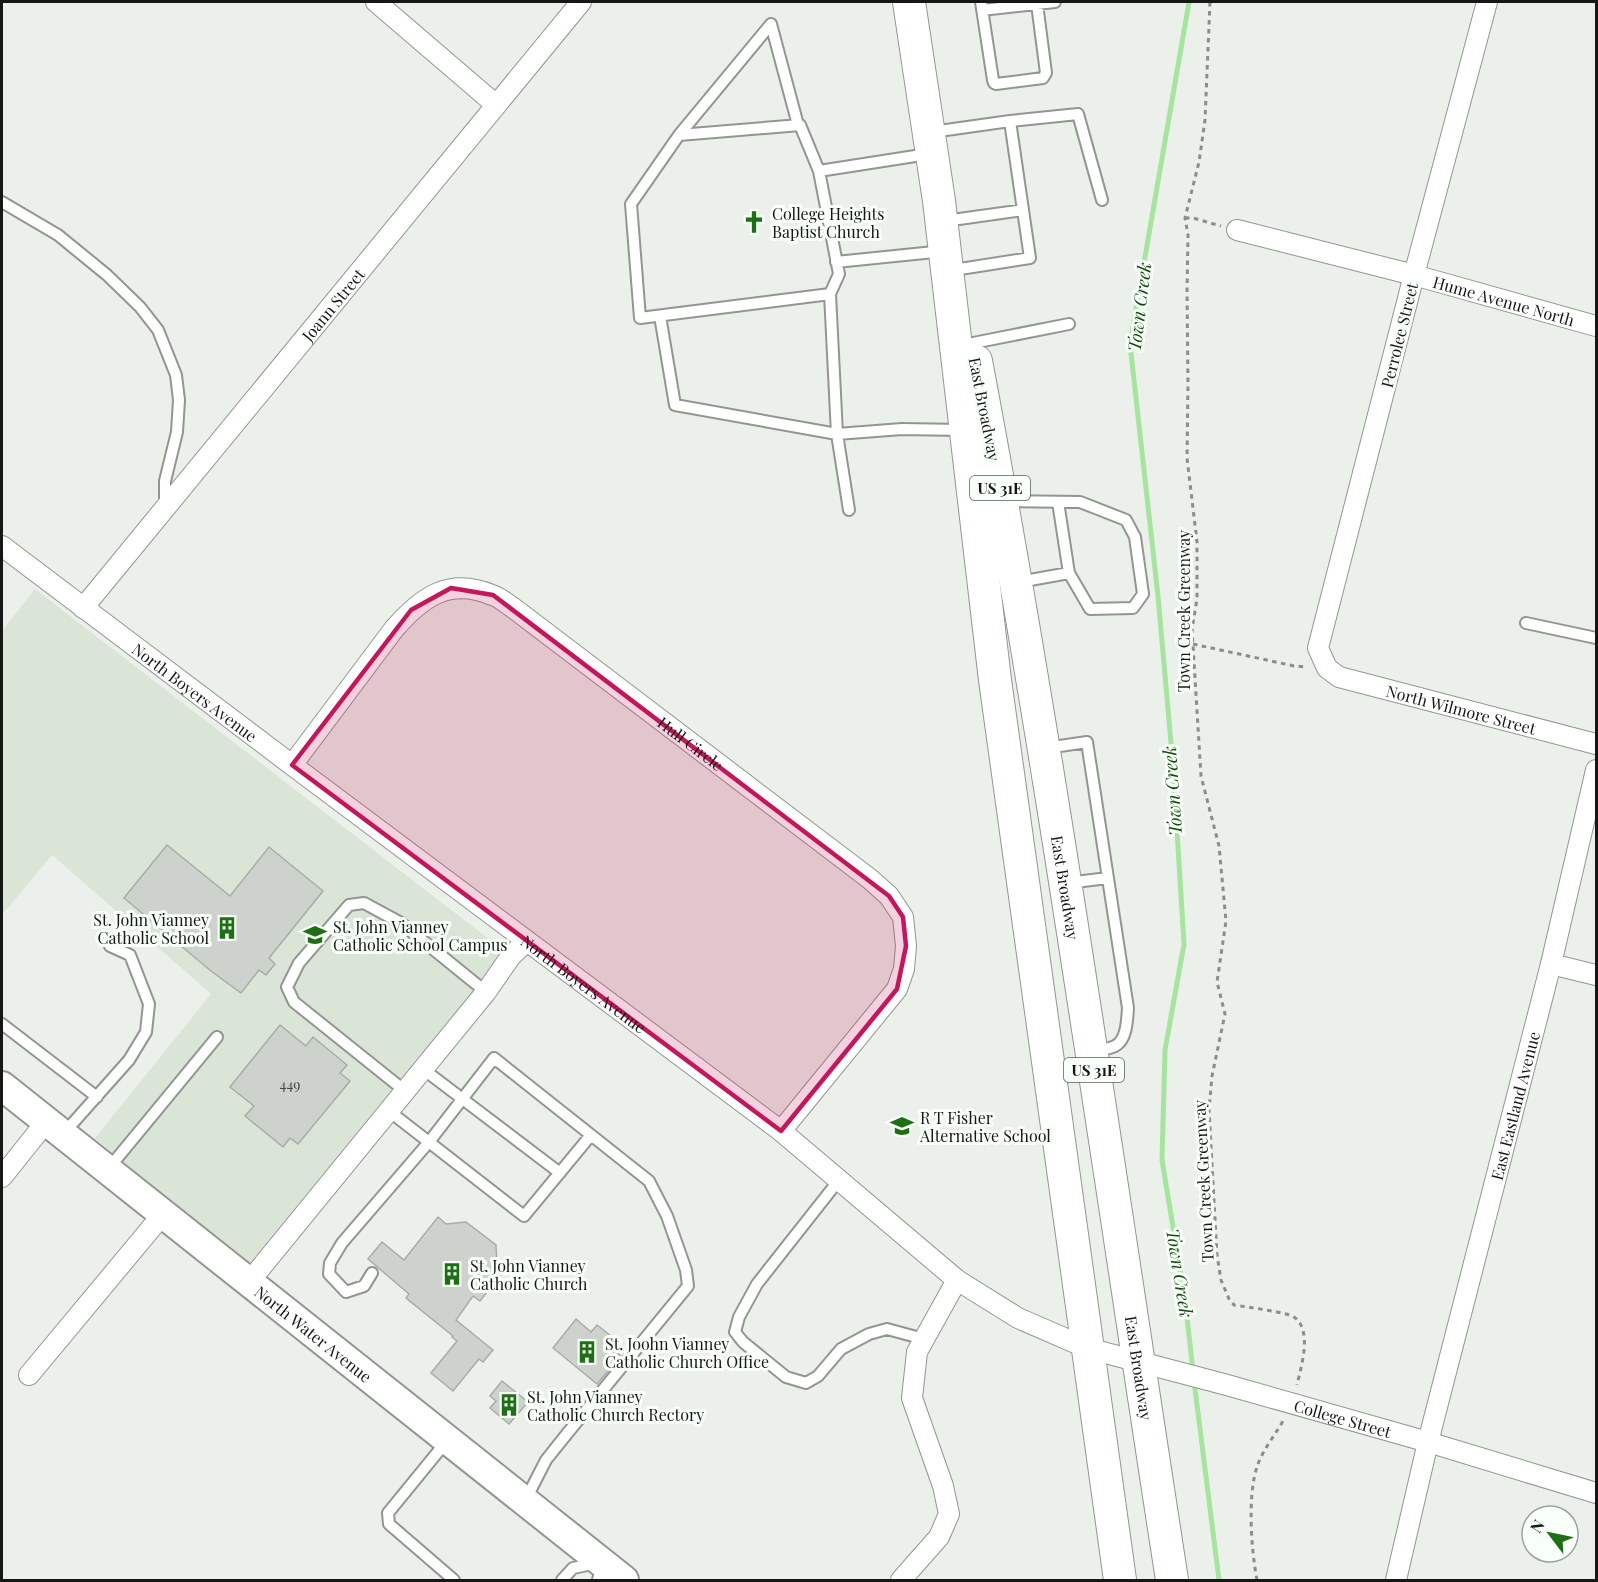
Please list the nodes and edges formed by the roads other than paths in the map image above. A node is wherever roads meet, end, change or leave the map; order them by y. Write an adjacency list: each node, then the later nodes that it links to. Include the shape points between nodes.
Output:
1 (376, 2): 8 (street)
2 (581, 2): 8 (street, Joann Street)
3 (910, 2): 12 (main road, East Broadway / US 31E)
4 (1055, 2): 6 (lane)
5 (1487, 2): 20 (street, Perrolee Street)
6 (1037, 4): 7 (lane); 7 (lane, via 1046,73 1043,78 994,83)
7 (981, 6)
8 (495, 104): 30 (street, Joann Street)
9 (1010, 121): 12 (lane); 14 (lane, via 1078,114); 16 (lane)
10 (798, 126): 11 (lane); 11 (lane, via 771,24); 13 (lane)
11 (679, 135): 22 (lane, via 631,204 640,318)
12 (930, 143): 13 (lane); 18 (main road, East Broadway / US 31E)
13 (819, 171): 19 (lane)
14 (1102, 200)
15 (2, 202): 30 (lane, via 58,235 132,299 158,330 176,375 179,400 177,432 165,482)
16 (1023, 210): 18 (lane); 18 (lane, via 1030,258)
17 (1237, 230): 20 (street, Hume Avenue North)
18 (951, 238): 19 (lane); 25 (main road, East Broadway / US 31E); 26 (main road, East Broadway / US 31E)
19 (837, 262): 21 (lane, via 839,274)
20 (1414, 275): 24 (street, Hume Avenue North); 38 (street, Perrolee Street, via 1318,648)
21 (830, 294): 22 (lane); 27 (lane)
22 (660, 316): 27 (lane, via 675,405)
23 (1069, 324): 25 (lane)
24 (1596, 326)
25 (973, 343): 28 (main road, East Broadway / US 31E)
26 (965, 430): 27 (lane); 34 (main road, East Broadway / US 31E)
27 (837, 434): 31 (lane)
28 (1003, 501): 29 (lane); 34 (main road, East Broadway / US 31E)
29 (1058, 502): 33 (lane); 33 (lane, via 1080,502 1126,520 1135,537 1143,594 1133,608 1090,609)
30 (165, 508): 35 (street, Joann Street)
31 (849, 510)
32 (2, 546): 35 (street, North Boyers Avenue)
33 (1070, 573): 34 (lane)
34 (1000, 585): 40 (main road, East Broadway / US 31E); 72 (main road, East Broadway / US 31E, via 998,703)
35 (83, 608): 41 (street, North Boyers Avenue)
36 (1526, 622): 37 (lane)
37 (1596, 639)
38 (1327, 668): 39 (street, North Wilmore Street, via 1339,677)
39 (1596, 744)
40 (1043, 748): 43 (lane, via 1087,742); 44 (main road, East Broadway / US 31E)
41 (292, 765): 45 (street, North Boyers Avenue); 60 (street, Hull Circle, via 394,628 429,596 451,588 472,589 493,595 512,607 870,879 889,896 903,917 906,946 897,989)
42 (1596, 770): 47 (street, East Eastland Avenue)
43 (1108, 878): 44 (lane); 52 (lane, via 1127,1022 1115,1046)
44 (1065, 883): 52 (main road, East Broadway / US 31E)
45 (527, 941): 49 (street); 60 (street, North Boyers Avenue)
46 (110, 946): 56 (lane, via 130,955 149,1004 146,1032 129,1060)
47 (1551, 964): 48 (street); 76 (street, East Eastland Avenue)
48 (1596, 975)
49 (486, 992): 53 (street); 55 (lane, via 401,923 364,903 349,905 299,963 287,987 294,1002)
50 (2, 1024): 56 (lane)
51 (217, 1037): 63 (lane)
52 (1091, 1052): 73 (main road, East Broadway / US 31E)
53 (423, 1069): 55 (street); 57 (lane)
54 (2, 1086): 59 (main road, North Water Avenue)
55 (405, 1091): 58 (street)
56 (97, 1097): 59 (lane)
57 (462, 1099): 61 (lane, via 494,1058); 62 (lane); 64 (lane)
58 (389, 1111): 62 (lane); 70 (street)
59 (54, 1129): 63 (main road, North Water Avenue); 65 (street)
60 (781, 1131): 66 (street, North Boyers Avenue)
61 (591, 1135): 64 (lane); 78 (lane, via 649,1181 667,1216 688,1286 546,1460)
62 (429, 1142): 64 (lane, via 524,1216); 68 (lane, via 342,1243 330,1263 329,1274 346,1292 364,1286)
63 (107, 1170): 67 (main road, North Water Avenue)
64 (560, 1173)
65 (2, 1177)
66 (839, 1180): 69 (street, North Boyers Avenue); 71 (lane, via 757,1284 735,1332 786,1377 806,1383 818,1376 841,1349 869,1334 887,1329)
67 (163, 1214): 70 (main road, North Water Avenue); 74 (street)
68 (372, 1273)
69 (957, 1280): 71 (street); 72 (street, North Boyers Avenue, via 1018,1318)
70 (249, 1282): 75 (main road, North Water Avenue)
71 (924, 1339): 83 (street, via 916,1352 912,1398 949,1514 939,1537)
72 (1087, 1348): 73 (street, College Street); 84 (main road, East Broadway / US 31E)
73 (1138, 1360): 76 (street, College Street); 85 (main road, East Broadway / US 31E)
74 (28, 1376)
75 (447, 1440): 78 (main road, North Water Avenue); 80 (lane, via 388,1514 389,1524)
76 (1428, 1442): 77 (street, College Street); 86 (street, East Eastland Avenue)
77 (1596, 1493)
78 (525, 1502): 79 (main road, North Water Avenue)
79 (600, 1571): 81 (lane, via 573,1568); 82 (main road, North Water Avenue)
80 (454, 1581)
81 (562, 1581)
82 (624, 1581)
83 (901, 1581)
84 (1120, 1581)
85 (1172, 1581)
86 (1396, 1581)

